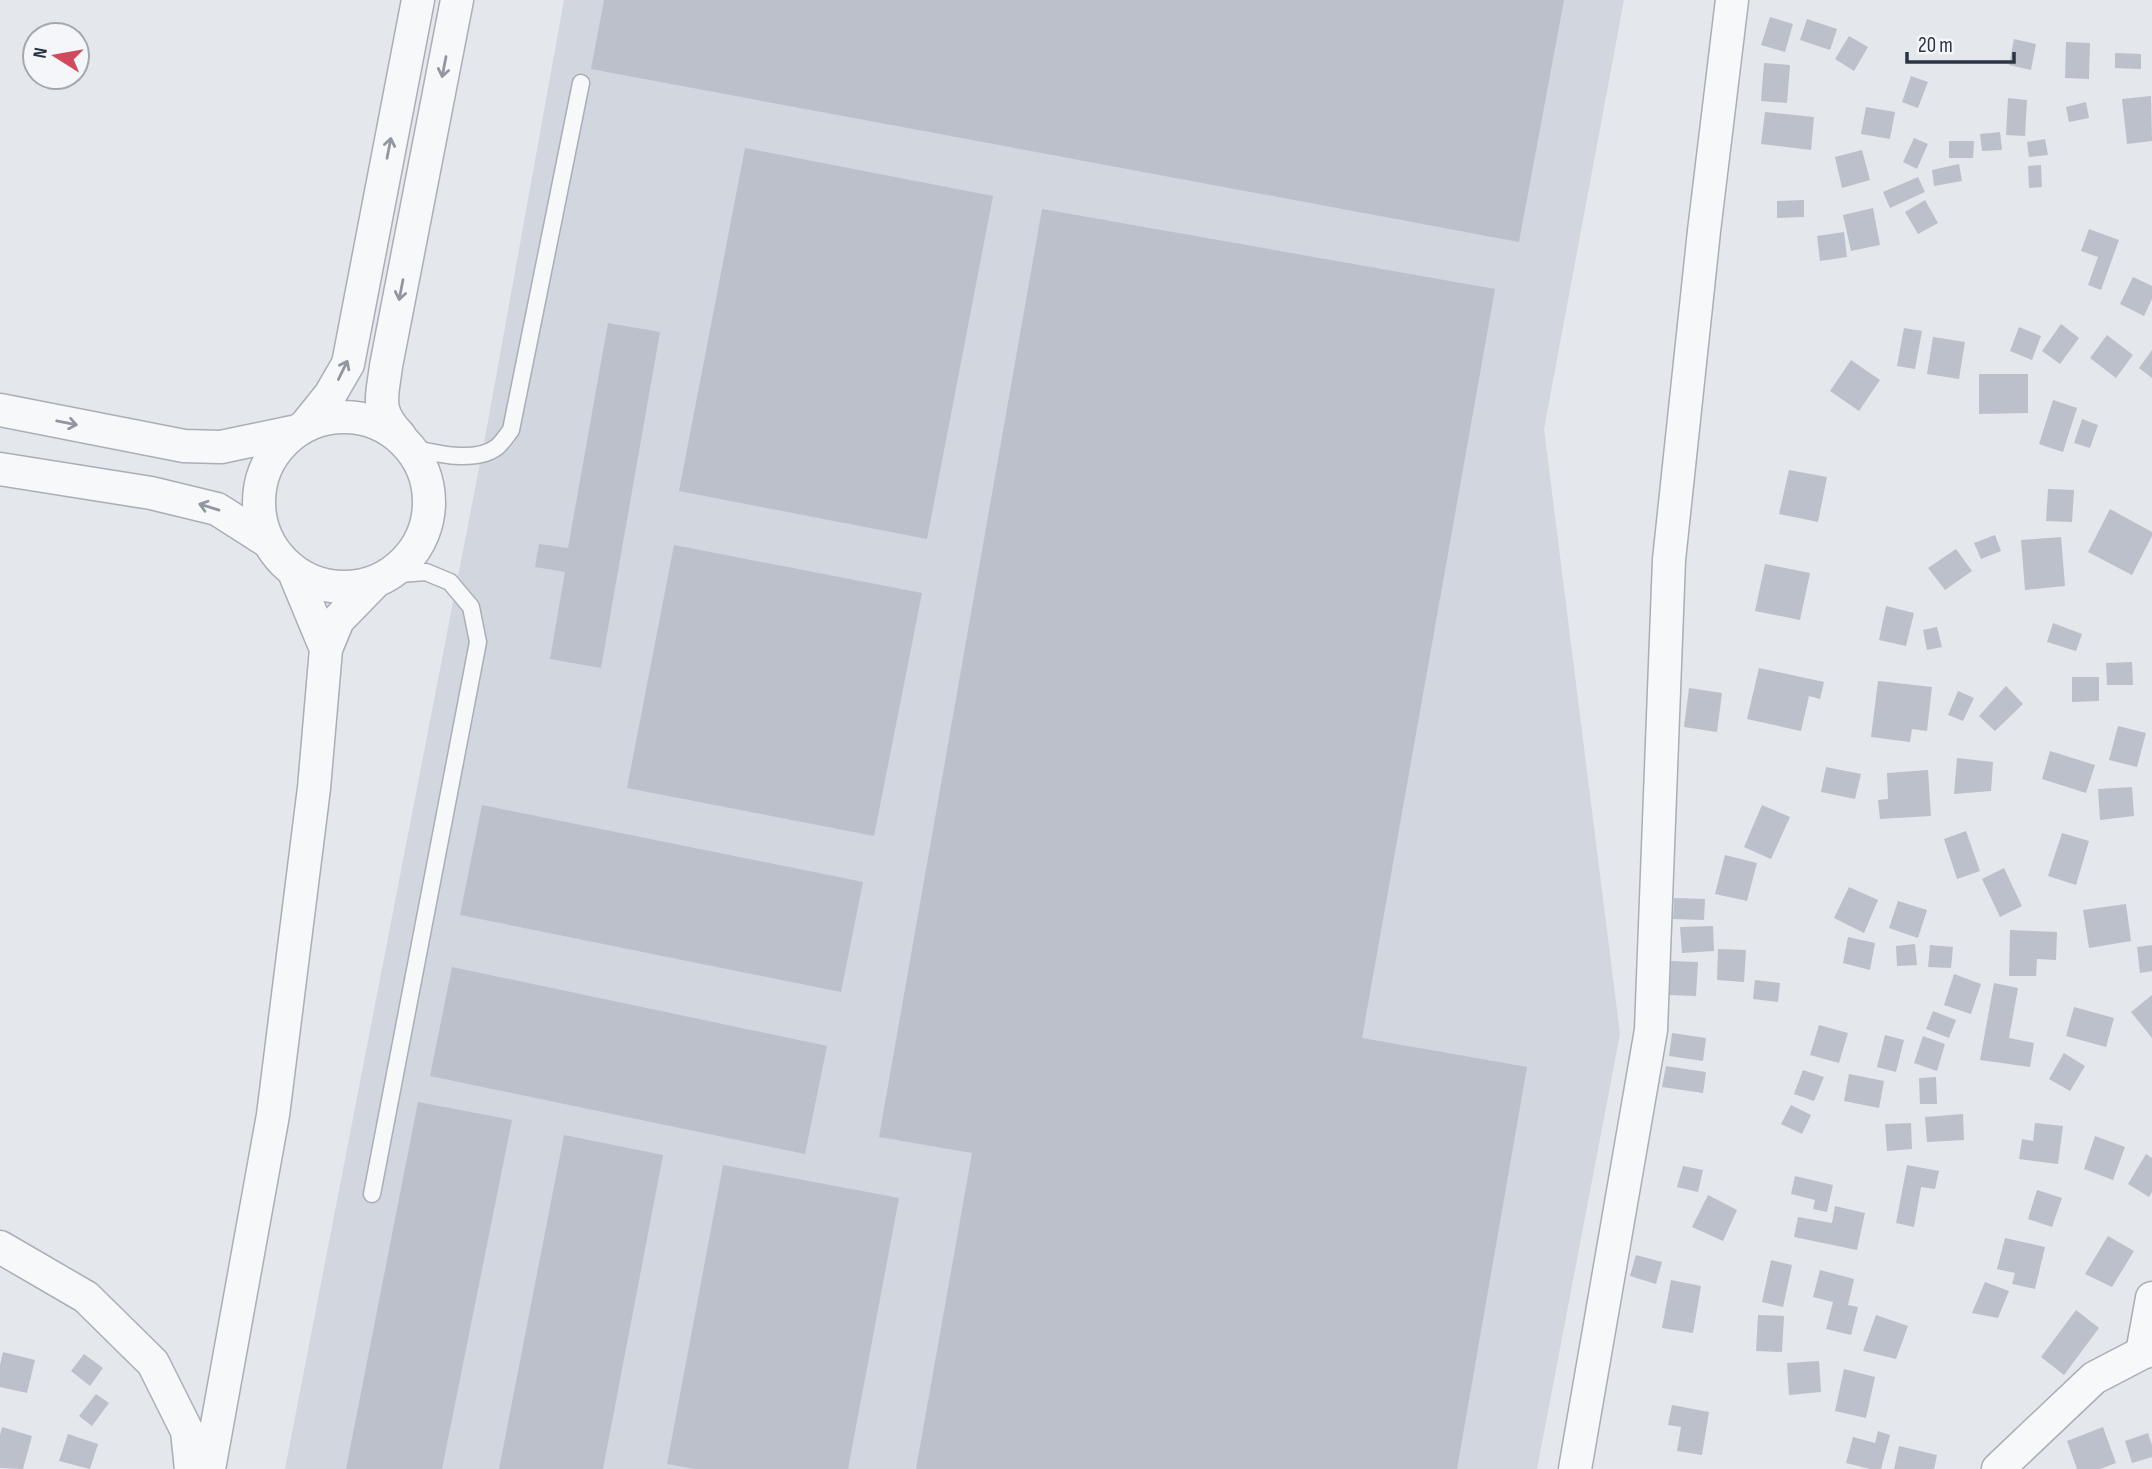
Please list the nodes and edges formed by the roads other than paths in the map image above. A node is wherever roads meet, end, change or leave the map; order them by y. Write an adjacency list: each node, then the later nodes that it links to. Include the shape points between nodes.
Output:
1 (418, 0): 6 (street, one-way to 1, via 330,395 348,364)
2 (457, 0): 7 (street, one-way to 7, via 386,366 382,402 386,421)
3 (1732, 0): 19 (street, via 1669,560 1651,1030)
4 (581, 83): 7 (lane, via 512,430 496,449 468,457)
5 (0, 410): 6 (street, one-way to 6, via 184,446 221,447)
6 (299, 429): 7 (street, via 338,416 368,419); 9 (street, via 281,444 261,481 258,505)
7 (404, 442): 11 (street, via 421,463 430,498 423,536 405,563)
8 (0, 469): 9 (street, one-way to 8, via 217,509 151,493)
9 (267, 541): 10 (street)
10 (294, 572): 11 (street, via 332,588); 12 (street)
11 (380, 579): 12 (street, via 338,620); 13 (lane, via 426,572 450,582 471,607 478,642)
12 (326, 649): 18 (street, via 314,788 273,1115)
13 (372, 1194)
14 (0, 1247): 17 (street, via 86,1297 153,1363 187,1432)
15 (2152, 1298): 16 (street)
16 (2147, 1351): 20 (street, via 2094,1378)
17 (191, 1469)
18 (209, 1469)
19 (1575, 1469)
20 (1998, 1469)

